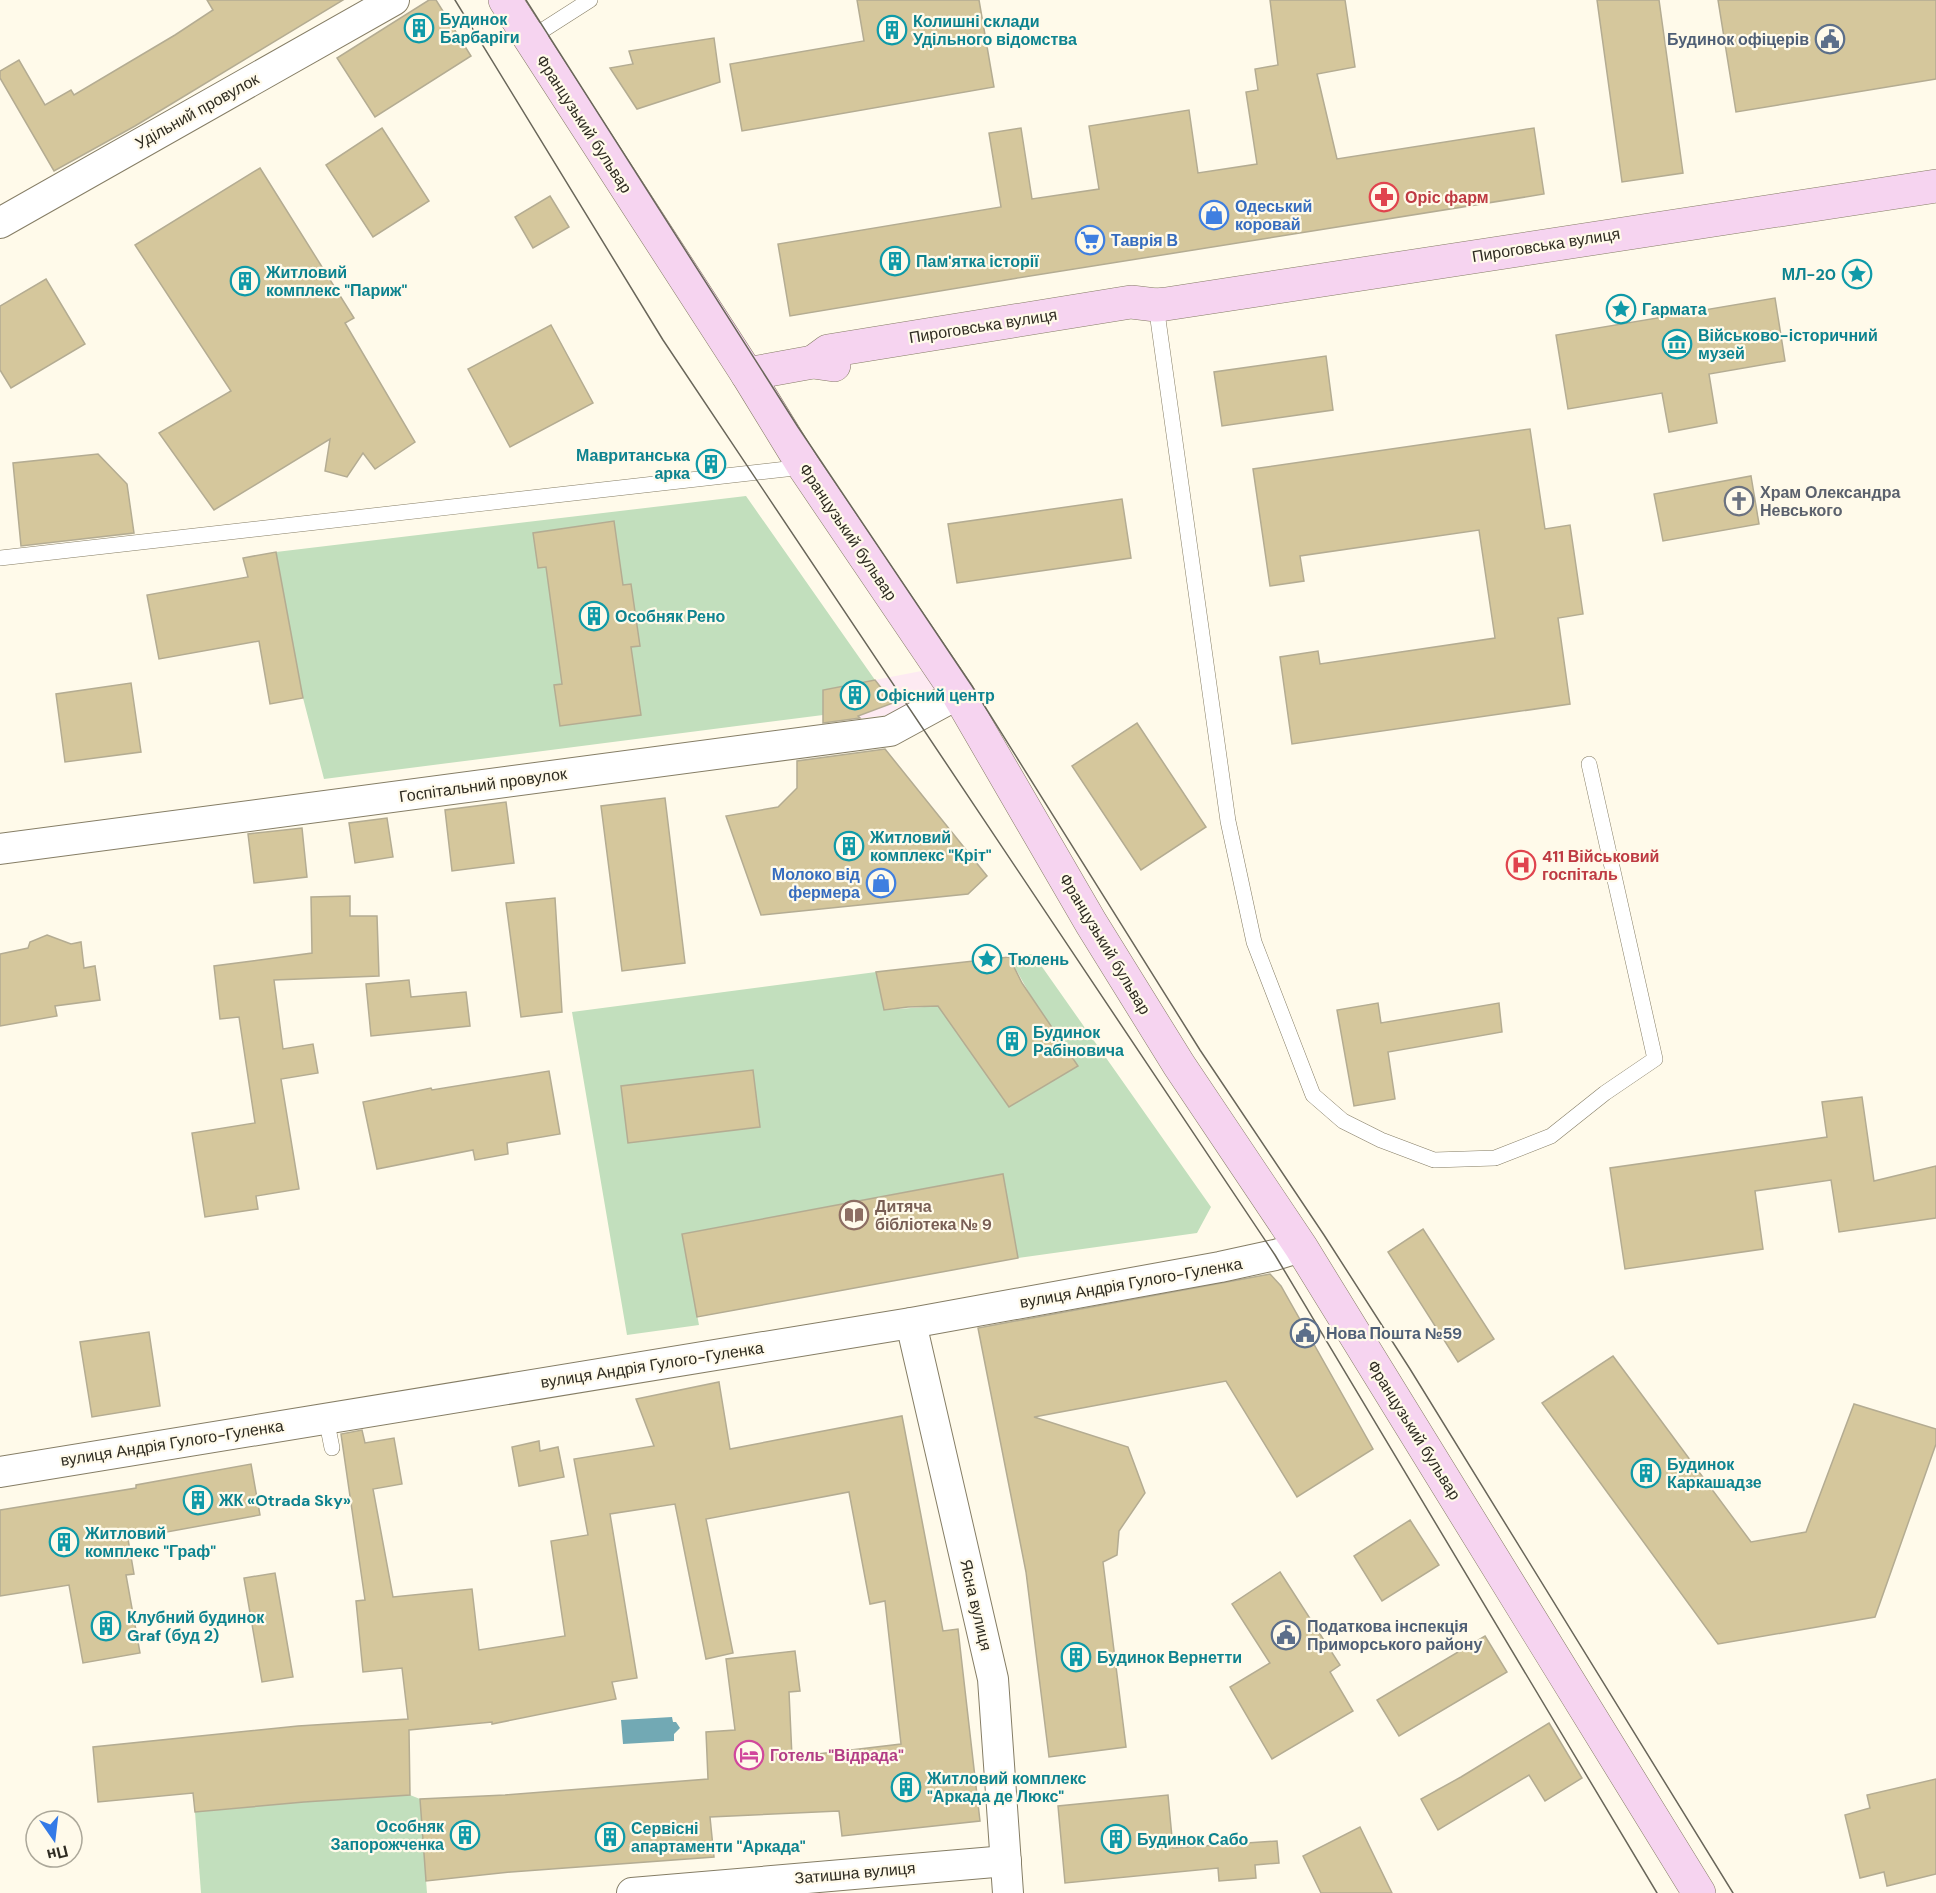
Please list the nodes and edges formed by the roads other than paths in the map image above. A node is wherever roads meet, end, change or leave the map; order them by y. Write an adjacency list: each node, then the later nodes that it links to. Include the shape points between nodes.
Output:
1 (394, 0): 6 (street, Удільний провулок)
2 (505, 0): 4 (street, Французький бульвар)
3 (590, 0): 4 (lane)
4 (529, 39): 8 (street, Французький бульвар)
5 (1936, 186): 7 (street, Пироговська вулиця)
6 (0, 223)
7 (1156, 305): 8 (street, Пироговська вулиця, via 1133,316 830,366 813,362); 12 (lane, via 1228,821 1254,942 1313,1095 1343,1121 1434,1160 1495,1158 1551,1136 1654,1059)
8 (747, 374): 9 (street, Французький бульвар)
9 (804, 467): 10 (lane); 11 (street, Французький бульвар)
10 (0, 558)
11 (958, 694): 13 (street, Госпітальний провулок, via 890,730); 14 (street, Французький бульвар, via 1179,1065)
12 (1589, 764)
13 (0, 849)
14 (1301, 1247): 15 (street, вулиця Андрія Гулого-Гуленка, via 1220,1267); 22 (street, Французький бульвар)
15 (911, 1323): 16 (street, вулиця Андрія Гулого-Гуленка); 19 (street, Ясна вулиця, via 993,1679)
16 (326, 1418): 17 (lane); 18 (street, вулиця Андрія Гулого-Гуленка)
17 (332, 1448)
18 (0, 1472)
19 (1006, 1861): 20 (street, Затишна вулиця); 21 (street, Ясна вулиця)
20 (632, 1893)
21 (1008, 1893)
22 (1700, 1893)

